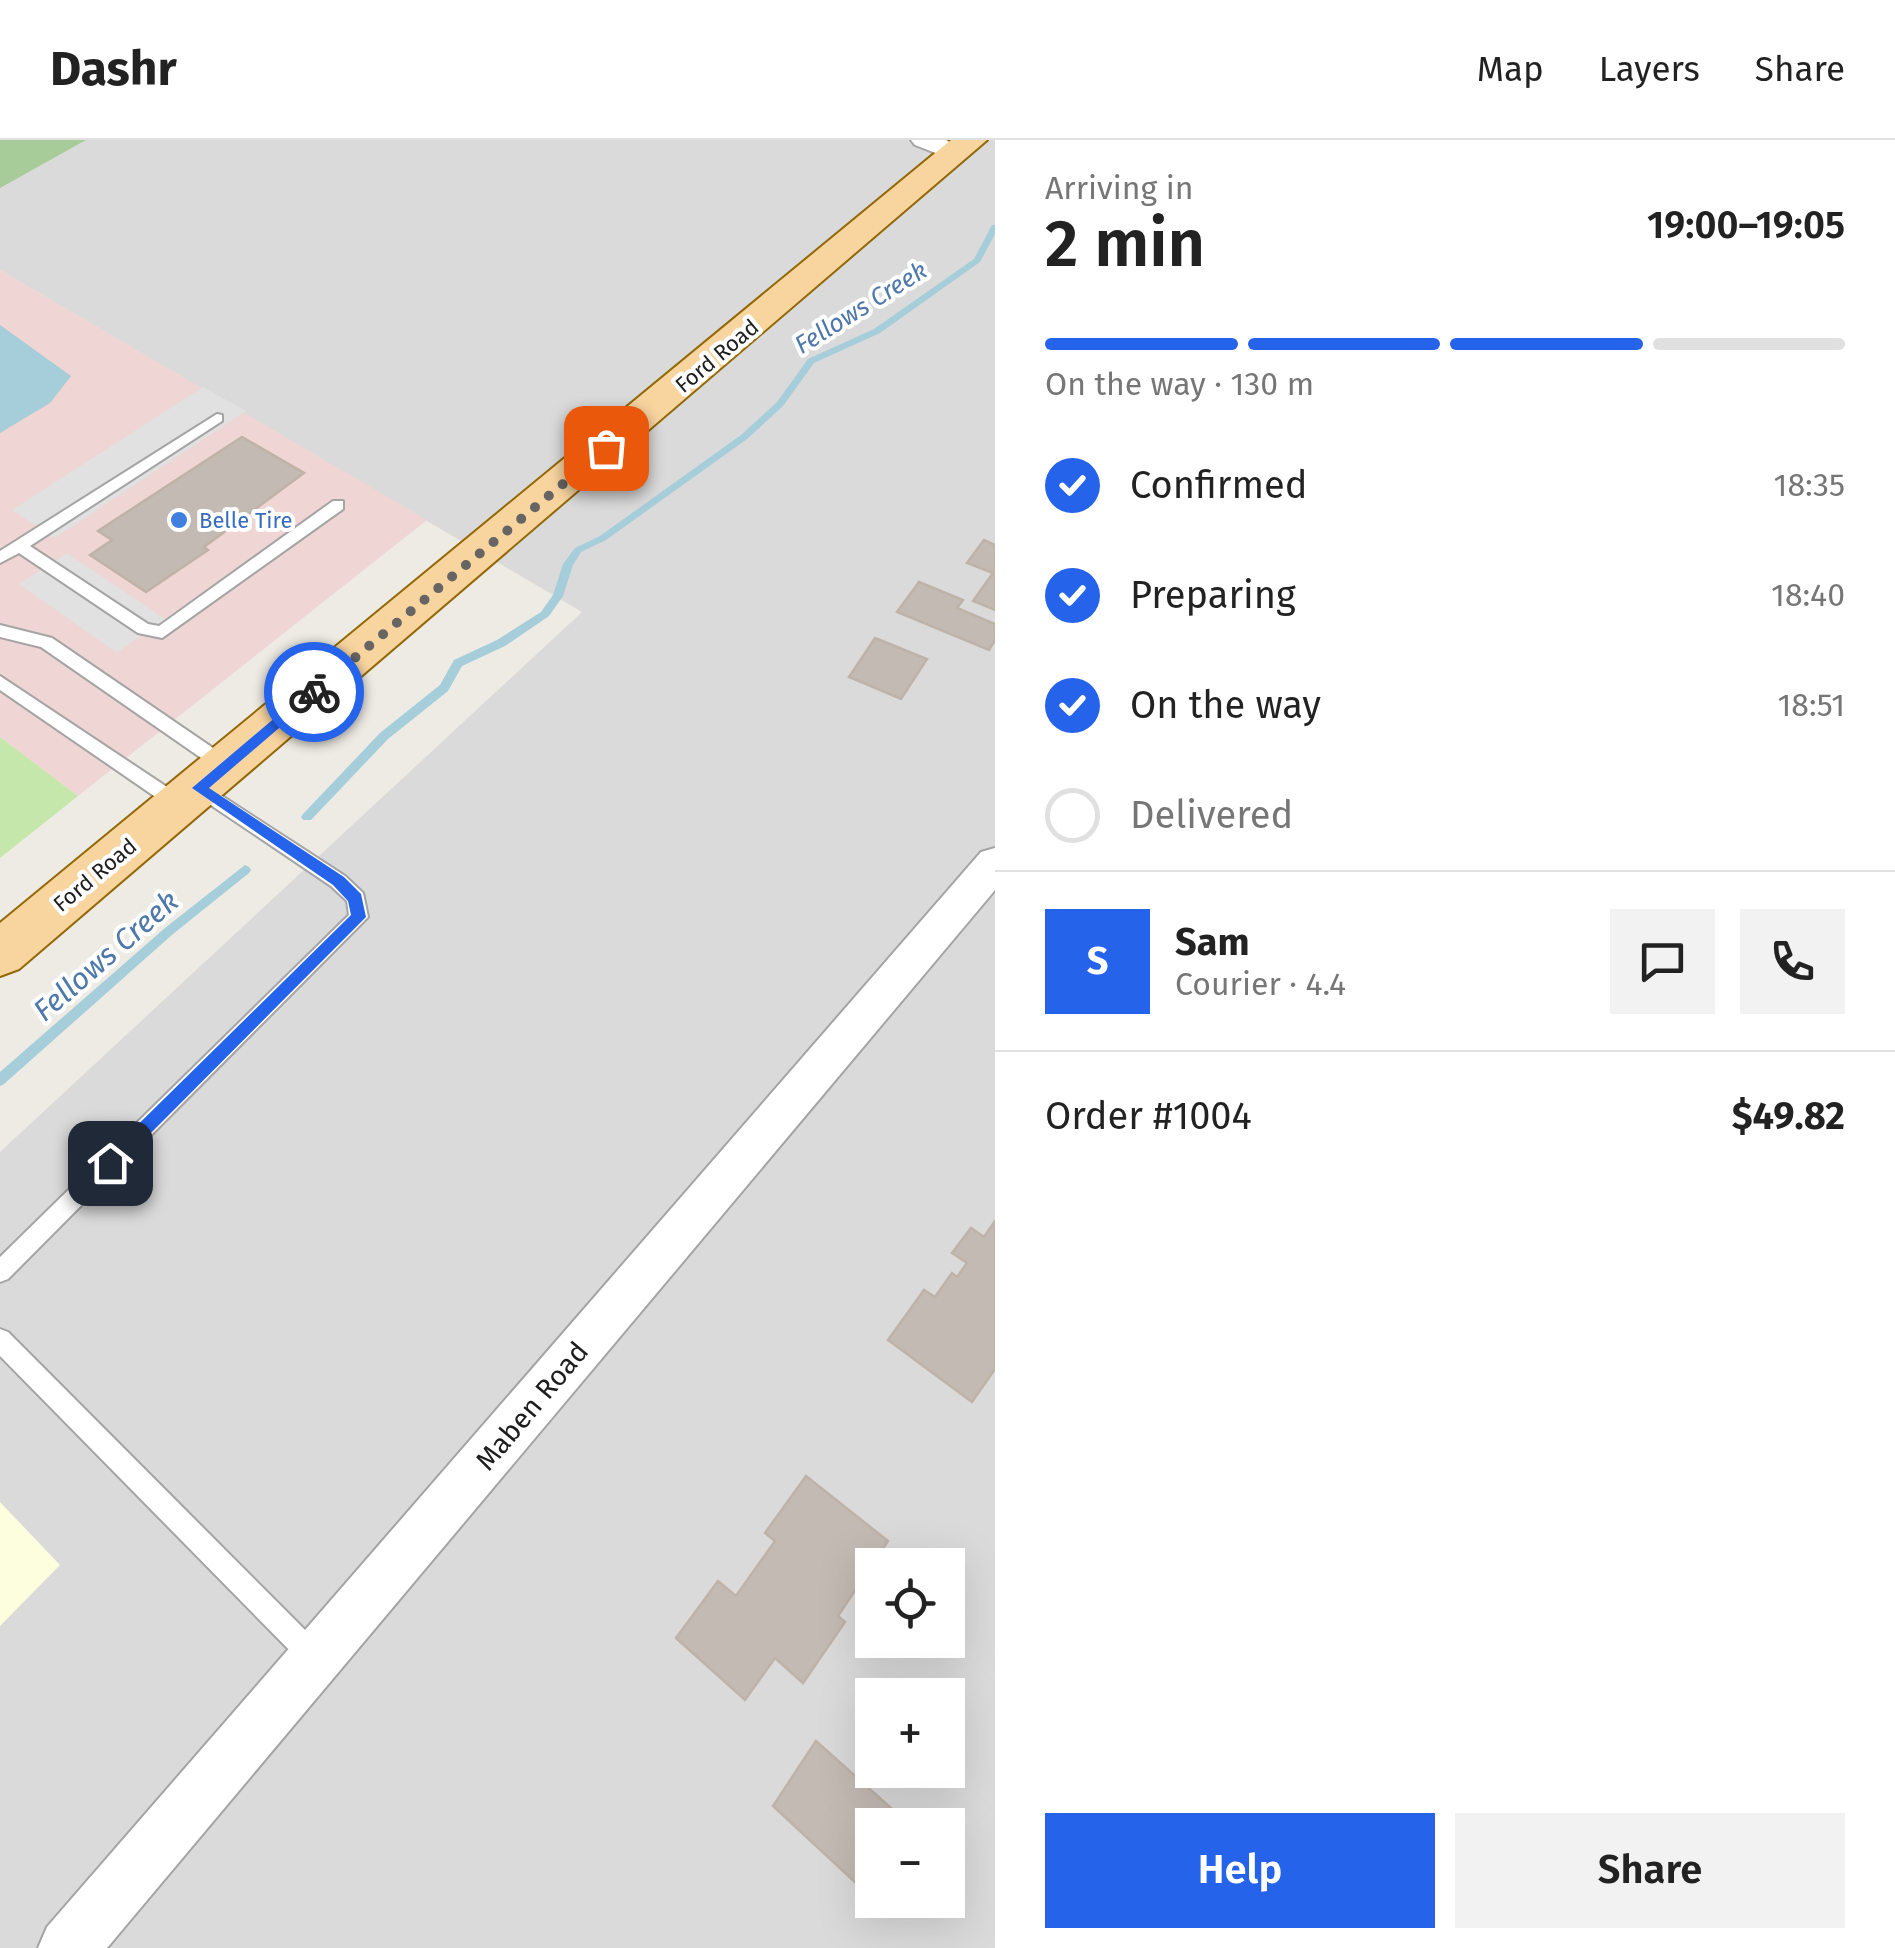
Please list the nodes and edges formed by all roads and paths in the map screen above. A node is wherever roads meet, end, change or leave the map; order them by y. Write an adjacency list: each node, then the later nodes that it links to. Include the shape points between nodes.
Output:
1 (950, 144): 8 (main road, Ford Road)
2 (217, 418): 4 (lane)
3 (338, 505): 4 (lane, via 162,632 144,629)
4 (19, 546): 5 (lane)
5 (0, 558)
6 (0, 631): 8 (lane, via 46,642)
7 (0, 682): 8 (lane)
8 (201, 786): 10 (main road, Ford Road); 11 (lane, via 338,881 356,898 358,917)
9 (995, 863): 13 (street, Maben Road)
10 (0, 954)
11 (0, 1272)
12 (0, 1340): 13 (lane)
13 (317, 1659): 14 (street, Maben Road)
14 (68, 1948)

